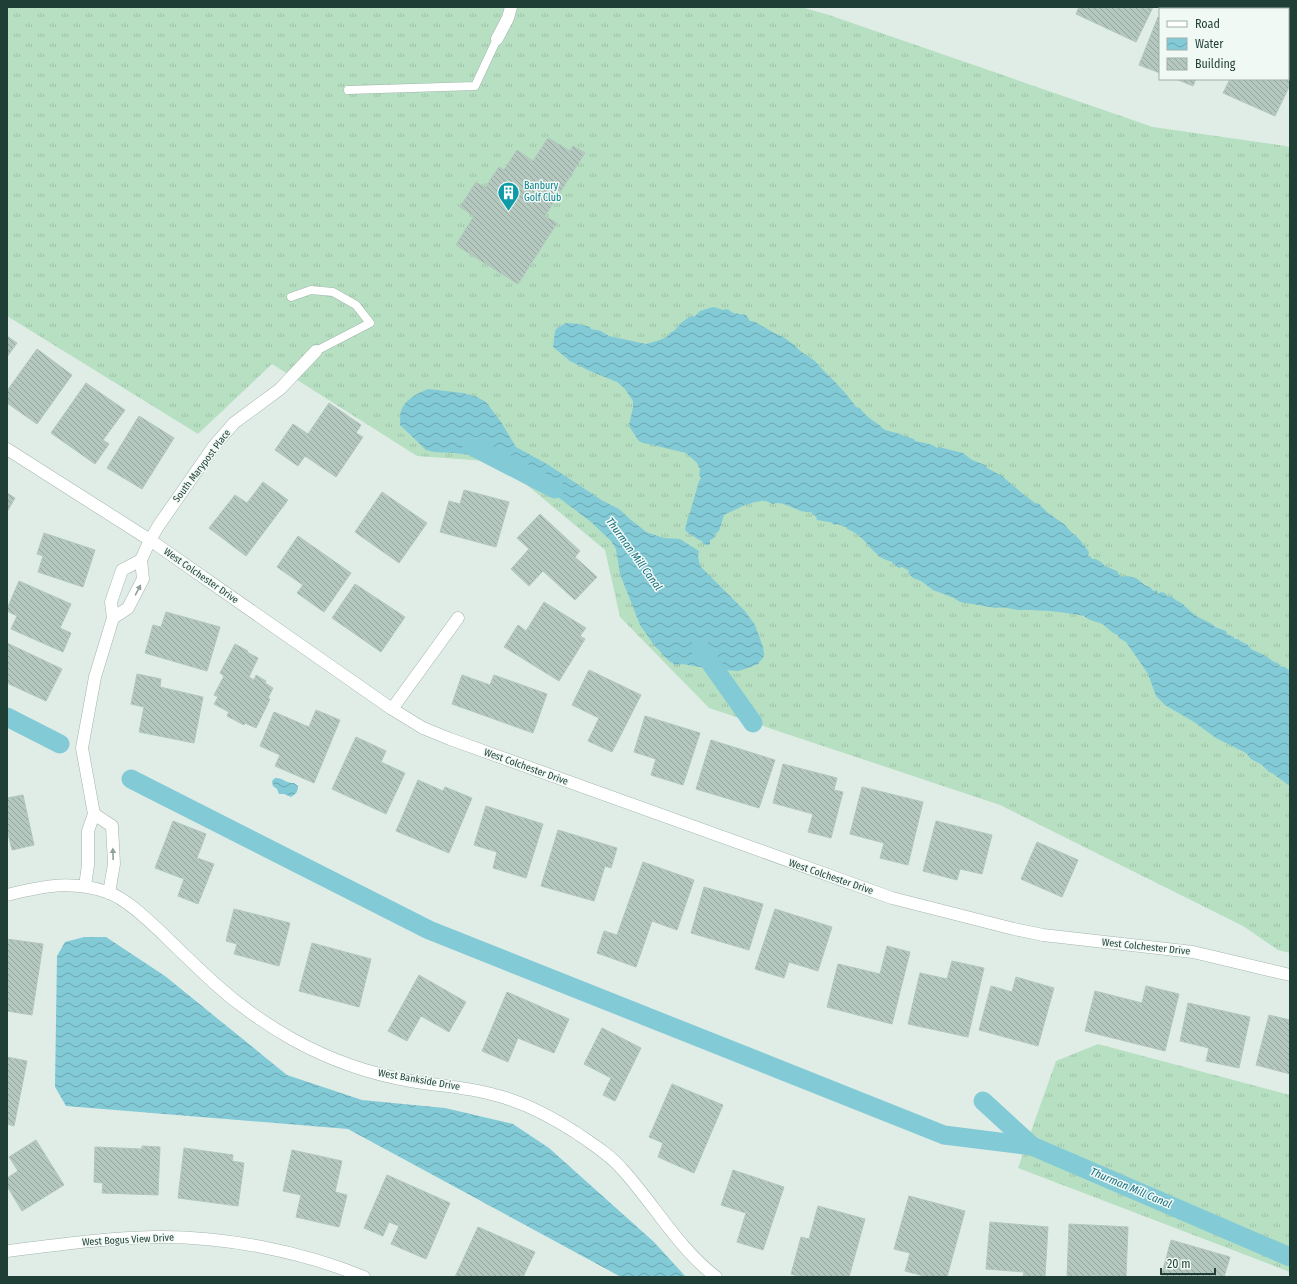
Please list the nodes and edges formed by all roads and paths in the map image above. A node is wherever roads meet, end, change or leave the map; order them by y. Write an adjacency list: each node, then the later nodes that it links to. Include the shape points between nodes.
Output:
1 (511, 7): 2 (street)
2 (497, 39): 3 (lane, via 475,86)
3 (348, 90)
4 (291, 297): 5 (lane, via 311,290 333,292 356,305 370,323)
5 (316, 351): 7 (street, South Marypost Place, via 280,389 234,423 214,446)
6 (7, 449): 7 (street, West Colchester Drive)
7 (150, 540): 8 (street, South Marypost Place); 11 (street, West Colchester Drive)
8 (141, 560): 9 (street, one-way to 8, via 128,608 143,579); 9 (street, via 122,570 111,602)
9 (112, 618): 12 (street, via 95,677 82,748)
10 (458, 618): 11 (street)
11 (392, 709): 16 (street, West Colchester Drive, via 423,728 450,740 892,898 1043,935 1193,952)
12 (94, 814): 13 (street, via 88,831); 14 (street, one-way to 12, via 114,864 112,826)
13 (85, 886): 14 (street, West Bankside Drive); 15 (street, via 45,886)
14 (109, 893): 19 (street, West Bankside Drive, via 131,906 236,1002 293,1040 324,1055 370,1071 410,1081 494,1094 524,1104 575,1132 621,1168 690,1253)
15 (7, 895)
16 (1290, 975)
17 (7, 1251): 18 (street, West Bogus View Drive, via 96,1240 197,1238 286,1252)
18 (364, 1277)
19 (716, 1277)

